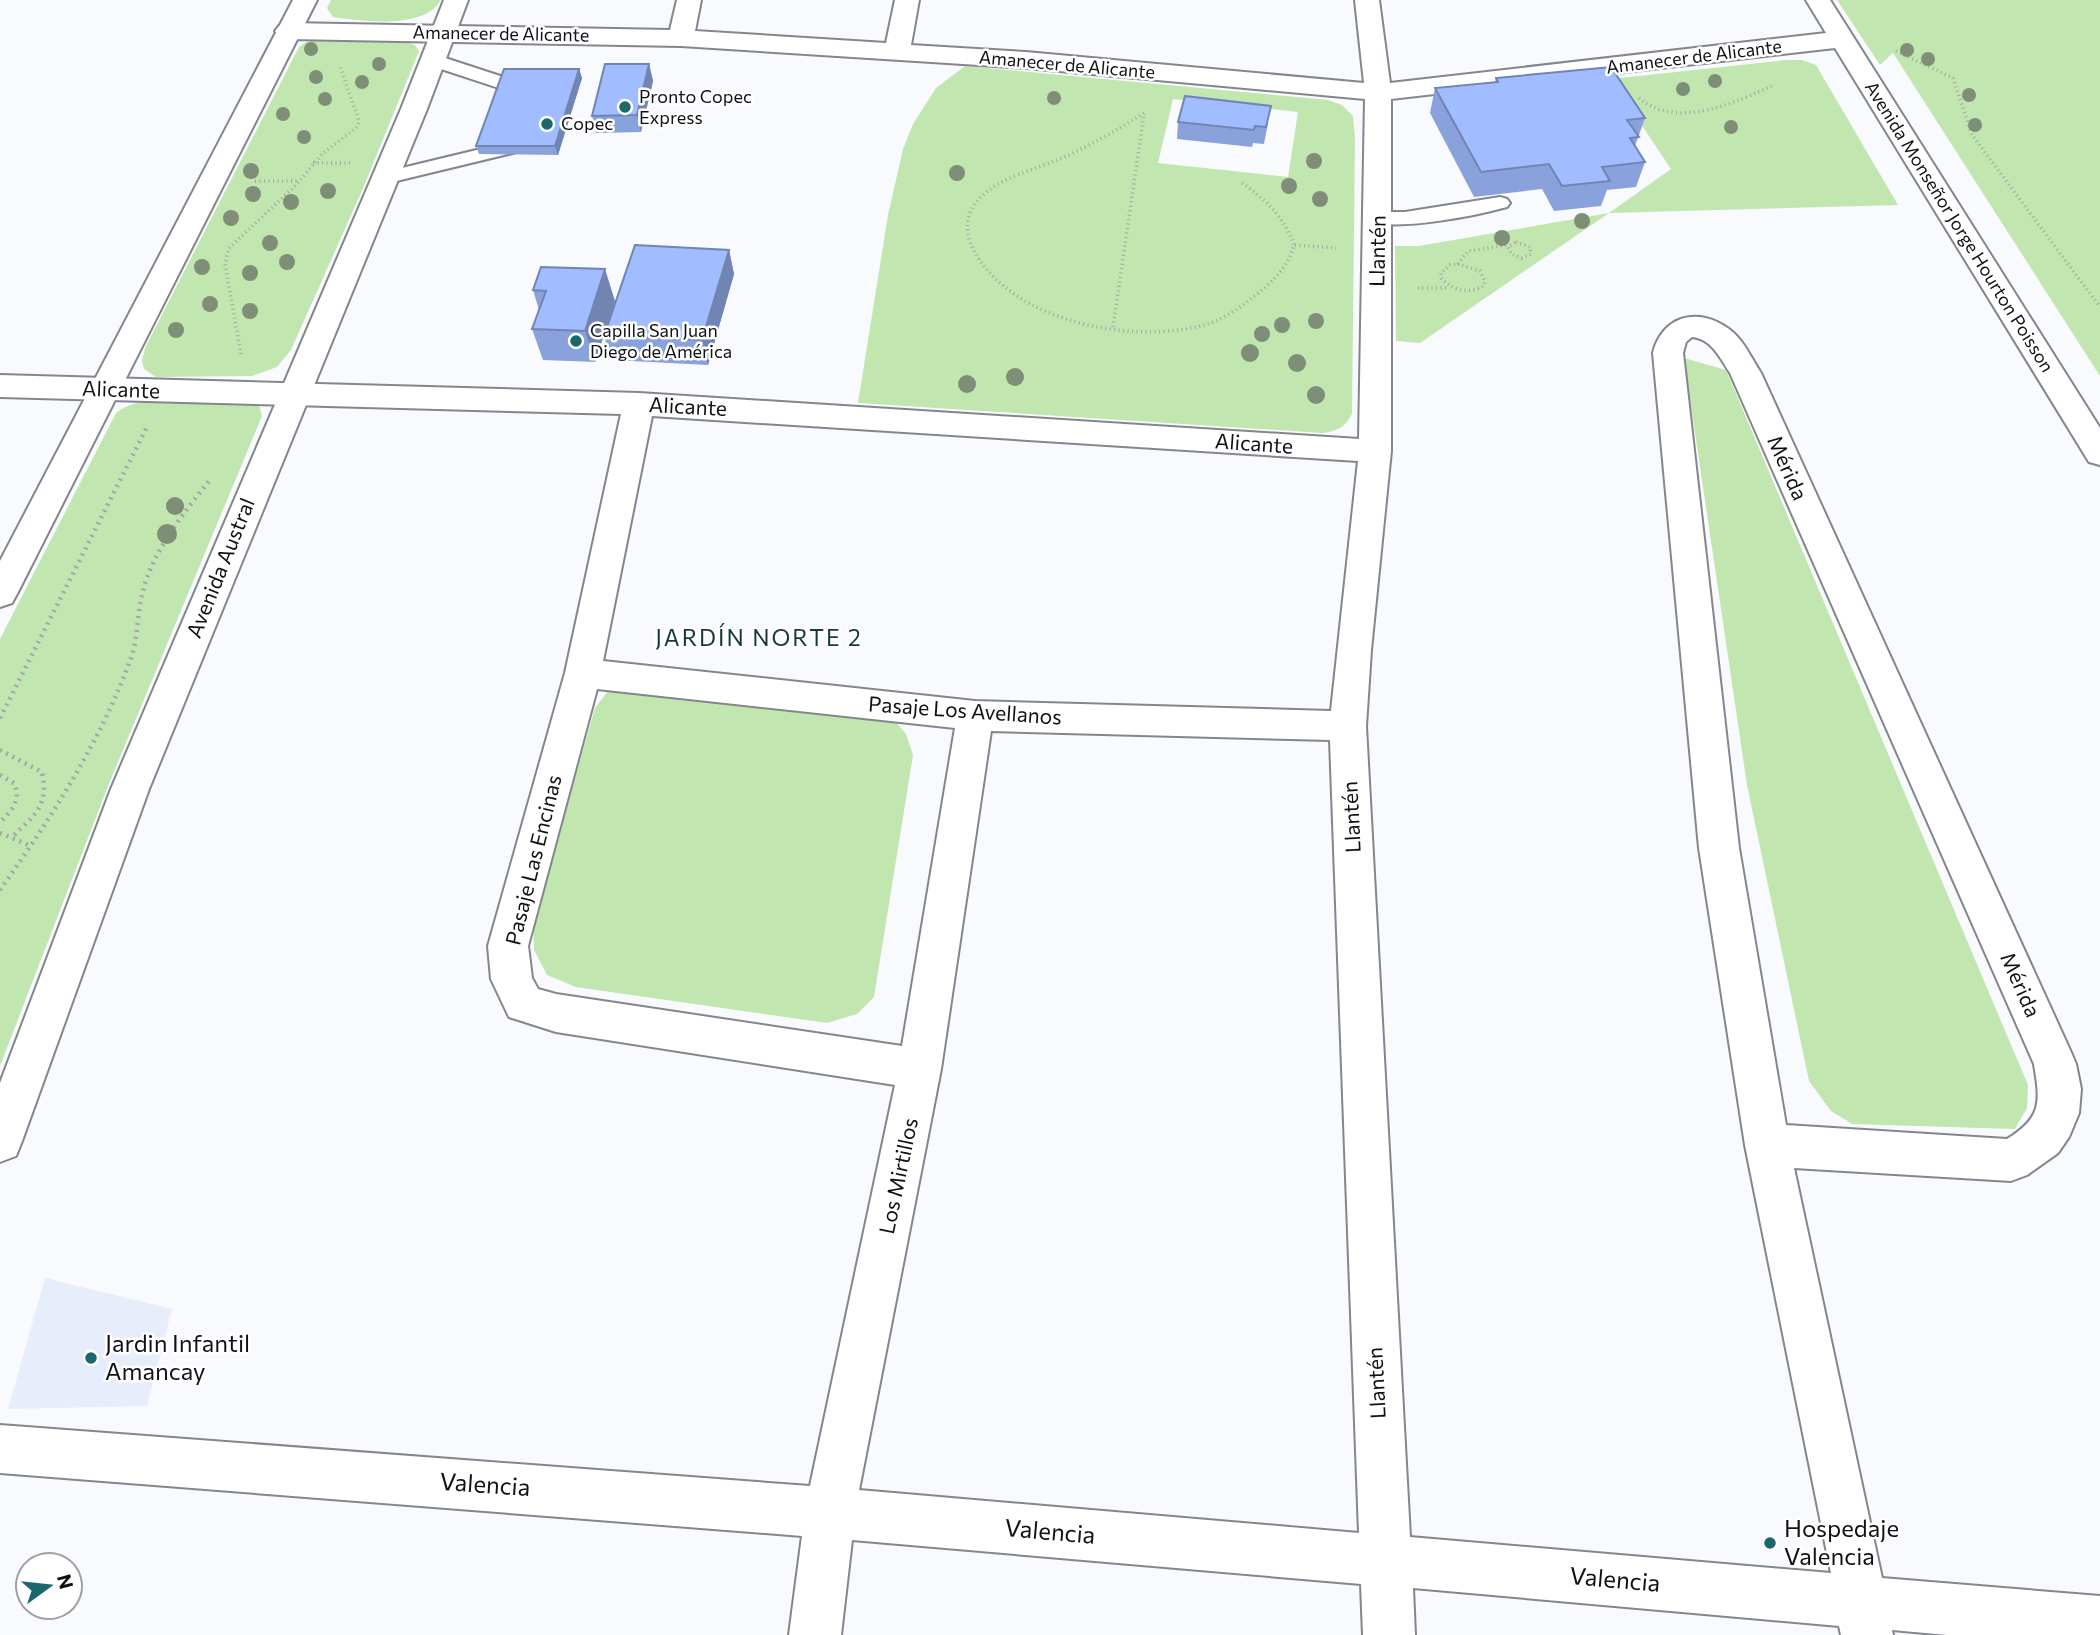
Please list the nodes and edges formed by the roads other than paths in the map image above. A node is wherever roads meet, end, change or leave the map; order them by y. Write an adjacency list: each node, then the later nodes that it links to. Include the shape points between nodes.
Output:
1 (304, 0): 7 (street)
2 (456, 0): 10 (street, Avenida Austral)
3 (689, 0): 8 (street)
4 (907, 0): 11 (street)
5 (1367, 0): 12 (street, Llantén)
6 (1818, 0): 9 (street, Avenida Monseñor Jorge Hourton Poisson)
7 (288, 31): 10 (street, Amanecer de Alicante, via 328,31); 17 (street)
8 (681, 38): 10 (street, Amanecer de Alicante); 11 (street, Amanecer de Alicante)
9 (1846, 44): 12 (street, Amanecer de Alicante); 21 (street, Avenida Monseñor Jorge Hourton Poisson)
10 (438, 46): 13 (street, Avenida Austral); 13 (lane, via 533,93 518,146)
11 (897, 52): 12 (street, Amanecer de Alicante)
12 (1378, 92): 15 (street, Llantén)
13 (384, 178): 18 (street, Avenida Austral)
14 (1500, 202): 15 (lane, via 1405,218)
15 (1379, 217): 20 (street, Llantén)
16 (0, 386): 17 (street, Alicante)
17 (103, 390): 18 (street, Alicante); 22 (street)
18 (294, 392): 19 (street, Alicante); 27 (street, Avenida Austral, via 130,789)
19 (639, 404): 20 (street, Alicante); 23 (street, Pasaje Las Encinas)
20 (1375, 451): 25 (street, Llantén)
21 (2100, 454)
22 (0, 594)
23 (583, 673): 24 (street, Pasaje Los Avellanos); 26 (street, Pasaje Las Encinas, via 508,946 512,979 524,1004 556,1013)
24 (975, 716): 25 (street, Pasaje Los Avellanos); 26 (street, Los Mirtillos)
25 (1348, 726): 31 (street, Llantén)
26 (920, 1069): 30 (street, Los Mirtillos)
27 (0, 1141)
28 (1767, 1145): 28 (street, Mérida, via 2011,1160 2033,1149 2049,1133 2060,1103 2055,1064 1745,373 1727,344 1712,332 1686,327 1675,333 1668,354 1719,848); 32 (street, Mérida)
29 (0, 1449): 30 (street, Valencia)
30 (830, 1511): 31 (street, Valencia); 34 (street, Los Mirtillos)
31 (1385, 1560): 32 (street, Valencia); 35 (street, Llantén)
32 (1864, 1619): 33 (street, Valencia)
33 (2100, 1622)
34 (815, 1635)
35 (1389, 1635)

